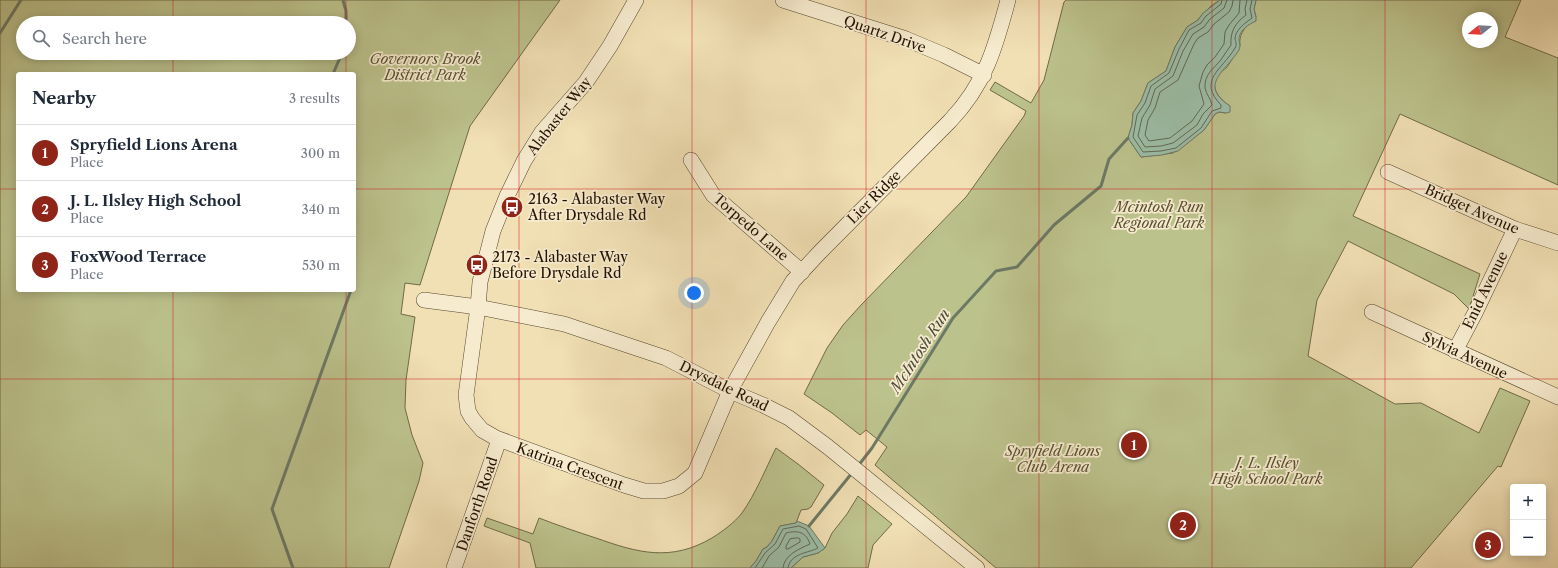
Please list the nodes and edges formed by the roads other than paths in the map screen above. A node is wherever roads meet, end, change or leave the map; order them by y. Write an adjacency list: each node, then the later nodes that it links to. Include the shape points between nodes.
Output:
1 (636, 0): 11 (street, Alabaster Way, via 586,82 542,132 524,161 493,231 480,282)
2 (783, 0): 4 (street, Quartz Drive, via 906,39)
3 (1008, 0): 4 (street, Lier Ridge, via 996,45)
4 (984, 75): 9 (street, Lier Ridge, via 956,114)
5 (691, 160): 9 (street, Torpedo Lane, via 713,195)
6 (1388, 172): 7 (street, Bridget Avenue)
7 (1515, 230): 8 (street, Bridget Avenue); 13 (street, Enid Avenue)
8 (1558, 243)
9 (802, 272): 14 (street, Lier Ridge, via 768,322)
10 (424, 300): 11 (street, Drysdale Road)
11 (478, 307): 14 (street, Drysdale Road, via 564,324 652,353); 16 (street, Katrina Crescent, via 467,386 468,411 476,424)
12 (1372, 312): 13 (street, Sylvia Avenue)
13 (1455, 350): 15 (street, Sylvia Avenue)
14 (730, 391): 16 (street, Katrina Crescent, via 695,473 679,486 663,491 634,488); 18 (street, Drysdale Road, via 789,418)
15 (1558, 397)
16 (499, 440): 17 (street, Danforth Road)
17 (454, 568)
18 (977, 568)

